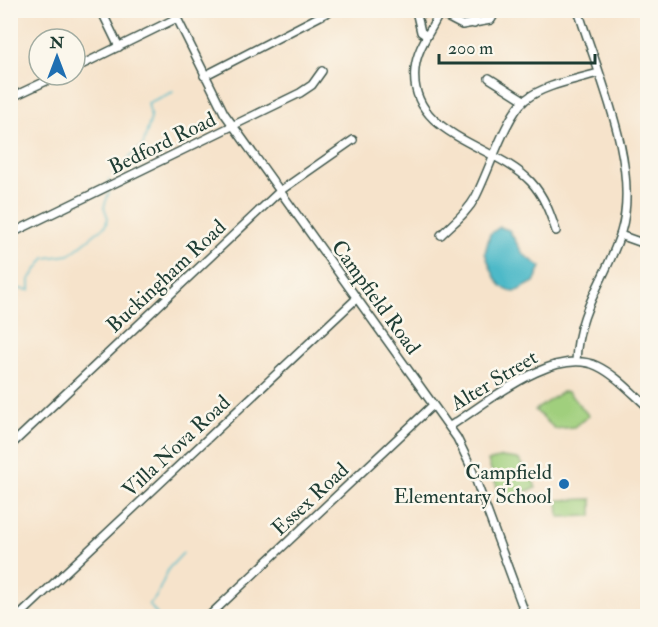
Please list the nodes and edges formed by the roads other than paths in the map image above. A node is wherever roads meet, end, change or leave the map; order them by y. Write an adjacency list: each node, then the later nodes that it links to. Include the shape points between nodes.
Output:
1 (101, 10): 11 (street)
2 (173, 10): 8 (street, Campfield Road)
3 (332, 10): 15 (street, Bedford Road)
4 (471, 10): 9 (street)
5 (496, 10): 9 (street, via 491,20)
6 (578, 10): 14 (street)
7 (436, 11): 9 (street, via 462,25); 10 (street); 10 (street, via 417,15 421,32)
8 (177, 18): 11 (street); 15 (street, Campfield Road)
9 (474, 24)
10 (427, 36): 22 (street, via 414,70 423,105 442,127)
11 (118, 47): 12 (street)
12 (87, 62)
13 (322, 71): 20 (street, Bedford Road, via 306,89)
14 (598, 73): 19 (street); 27 (street, via 626,167 626,208)
15 (204, 76): 20 (street, Campfield Road)
16 (489, 78): 19 (street)
17 (33, 87): 18 (street)
18 (10, 98)
19 (524, 100): 22 (street, via 513,115)
20 (234, 127): 23 (street, Campfield Road); 25 (street, Bedford Road)
21 (353, 140): 23 (street, Buckingham Road)
22 (495, 157): 24 (street, via 530,181 546,205); 26 (street, via 470,206)
23 (280, 191): 29 (street, Campfield Road); 34 (street, Buckingham Road)
24 (556, 231)
25 (10, 234)
26 (441, 235)
27 (620, 235): 28 (street); 30 (street, via 582,319)
28 (648, 245)
29 (356, 299): 31 (street, Campfield Road); 35 (street, Villa Nova Road)
30 (576, 361): 32 (street, Alter Street, via 603,369); 33 (street, Alter Street, via 545,367)
31 (433, 405): 33 (street, Campfield Road); 36 (street, Essex Road)
32 (648, 406)
33 (450, 426): 37 (street, Campfield Road, via 471,468)
34 (10, 446)
35 (19, 616)
36 (209, 616)
37 (526, 616)

